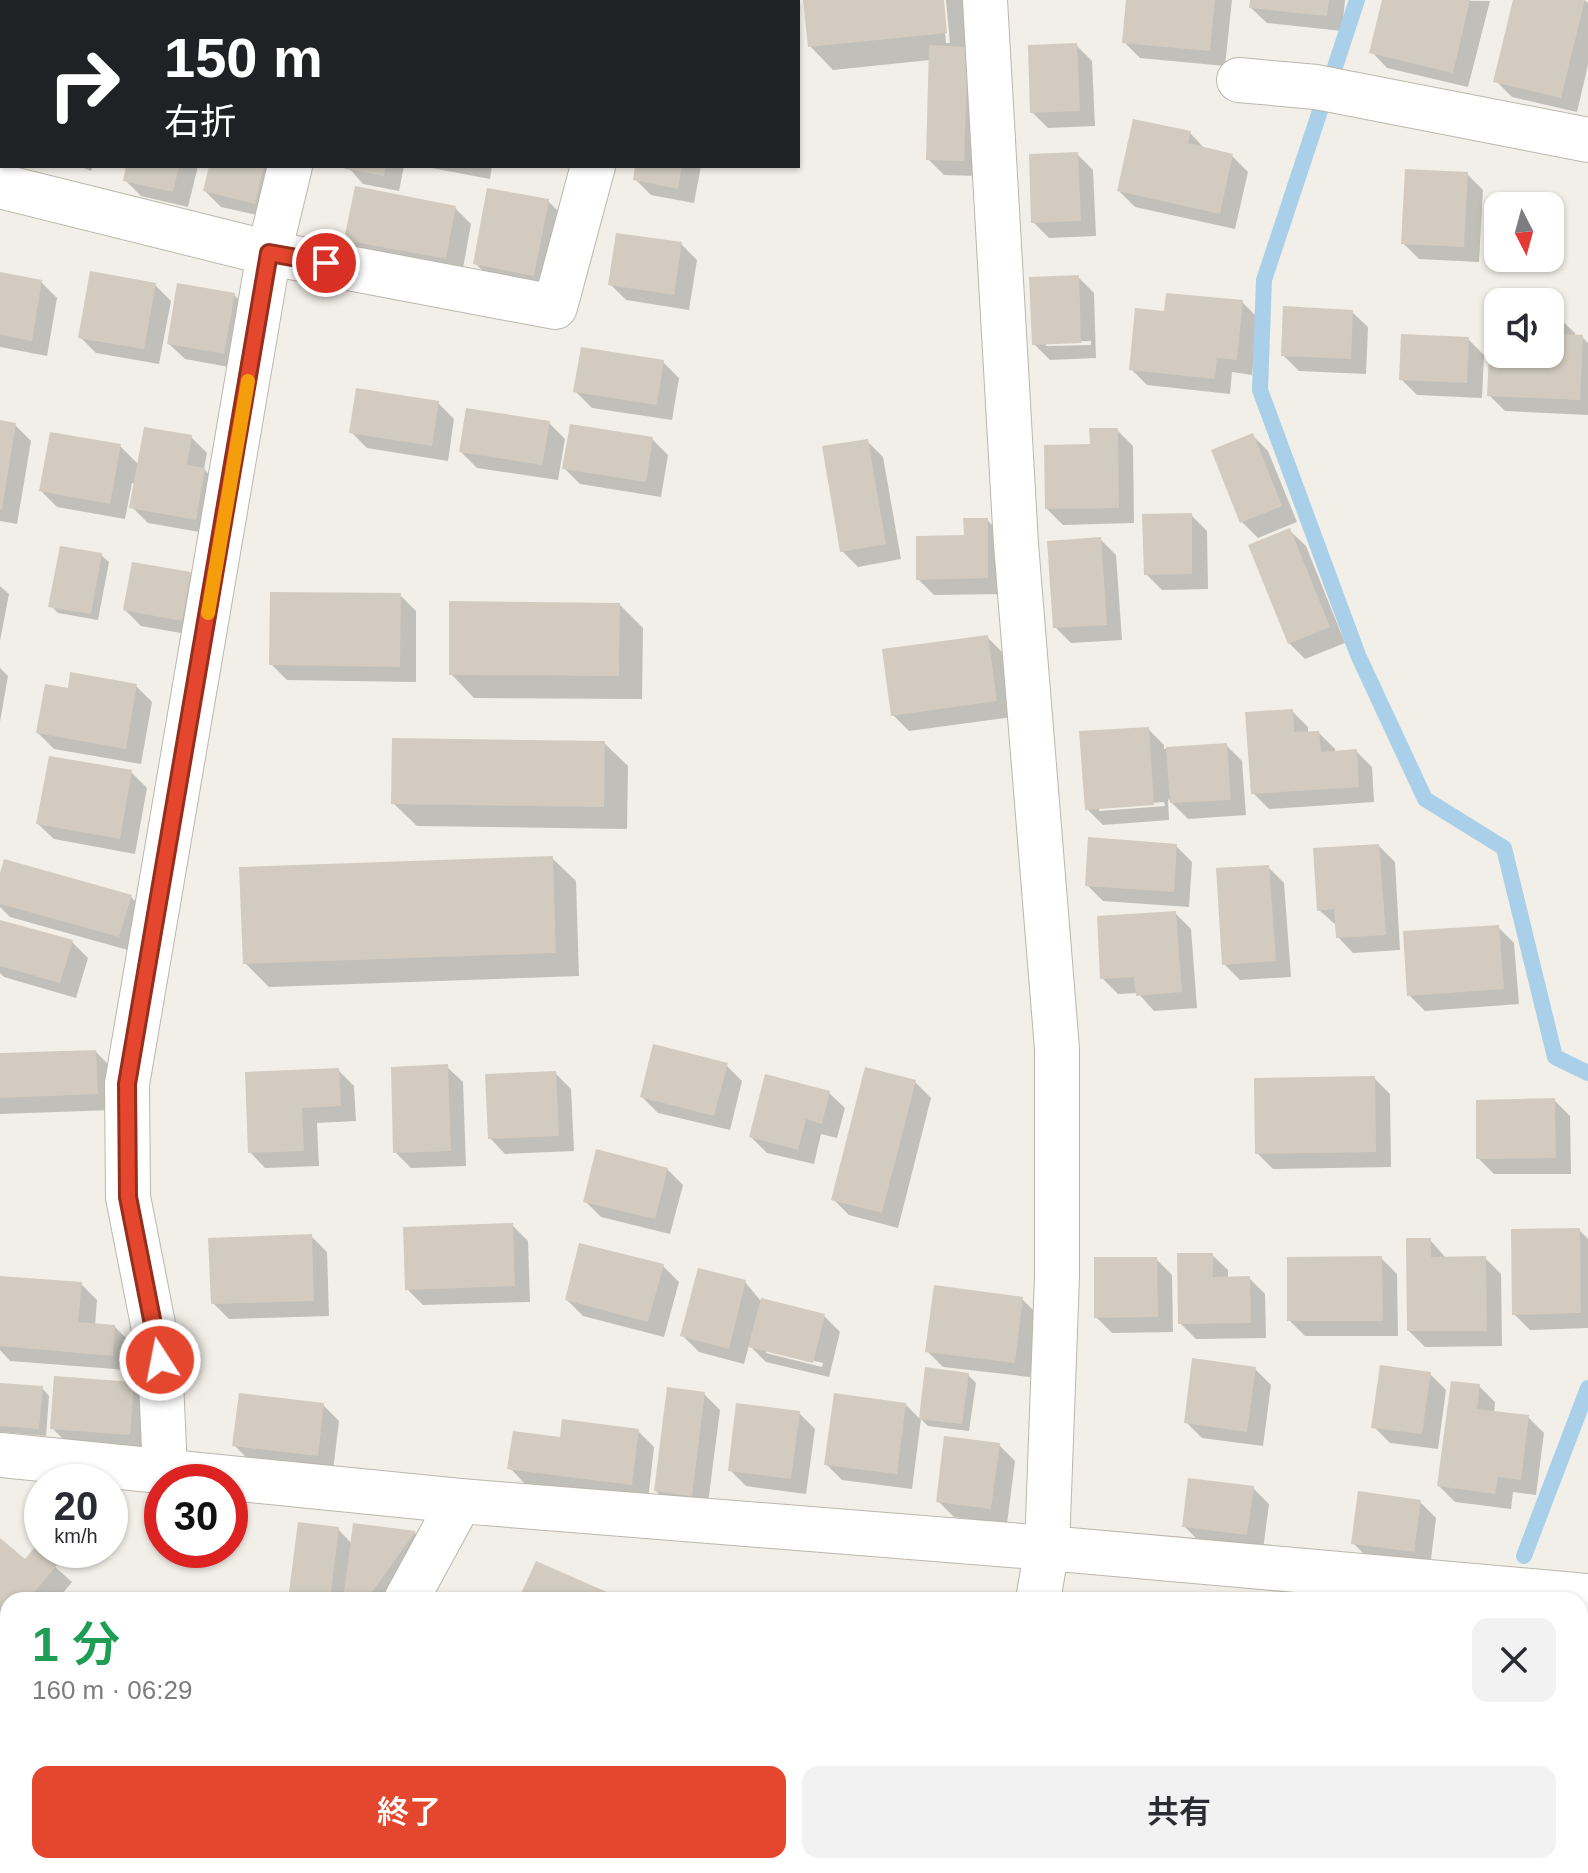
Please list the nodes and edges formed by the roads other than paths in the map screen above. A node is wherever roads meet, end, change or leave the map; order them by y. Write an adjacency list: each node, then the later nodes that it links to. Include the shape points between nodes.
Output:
1 (985, 0): 13 (street, via 1016,544 1057,1049 1057,1276)
2 (1239, 80): 3 (street, via 1316,87)
3 (1588, 140)
4 (290, 168): 7 (street)
5 (592, 168): 7 (street, via 555,307)
6 (0, 186): 7 (street)
7 (269, 253): 9 (street, via 127,1084 128,1197 160,1360)
8 (0, 1455): 10 (street)
9 (165, 1464)
10 (144, 1468)
11 (248, 1479): 12 (street)
12 (460, 1501): 13 (street); 14 (street)
13 (1047, 1548): 15 (street); 16 (street)
14 (410, 1592)
15 (1039, 1592)
16 (1543, 1592)

